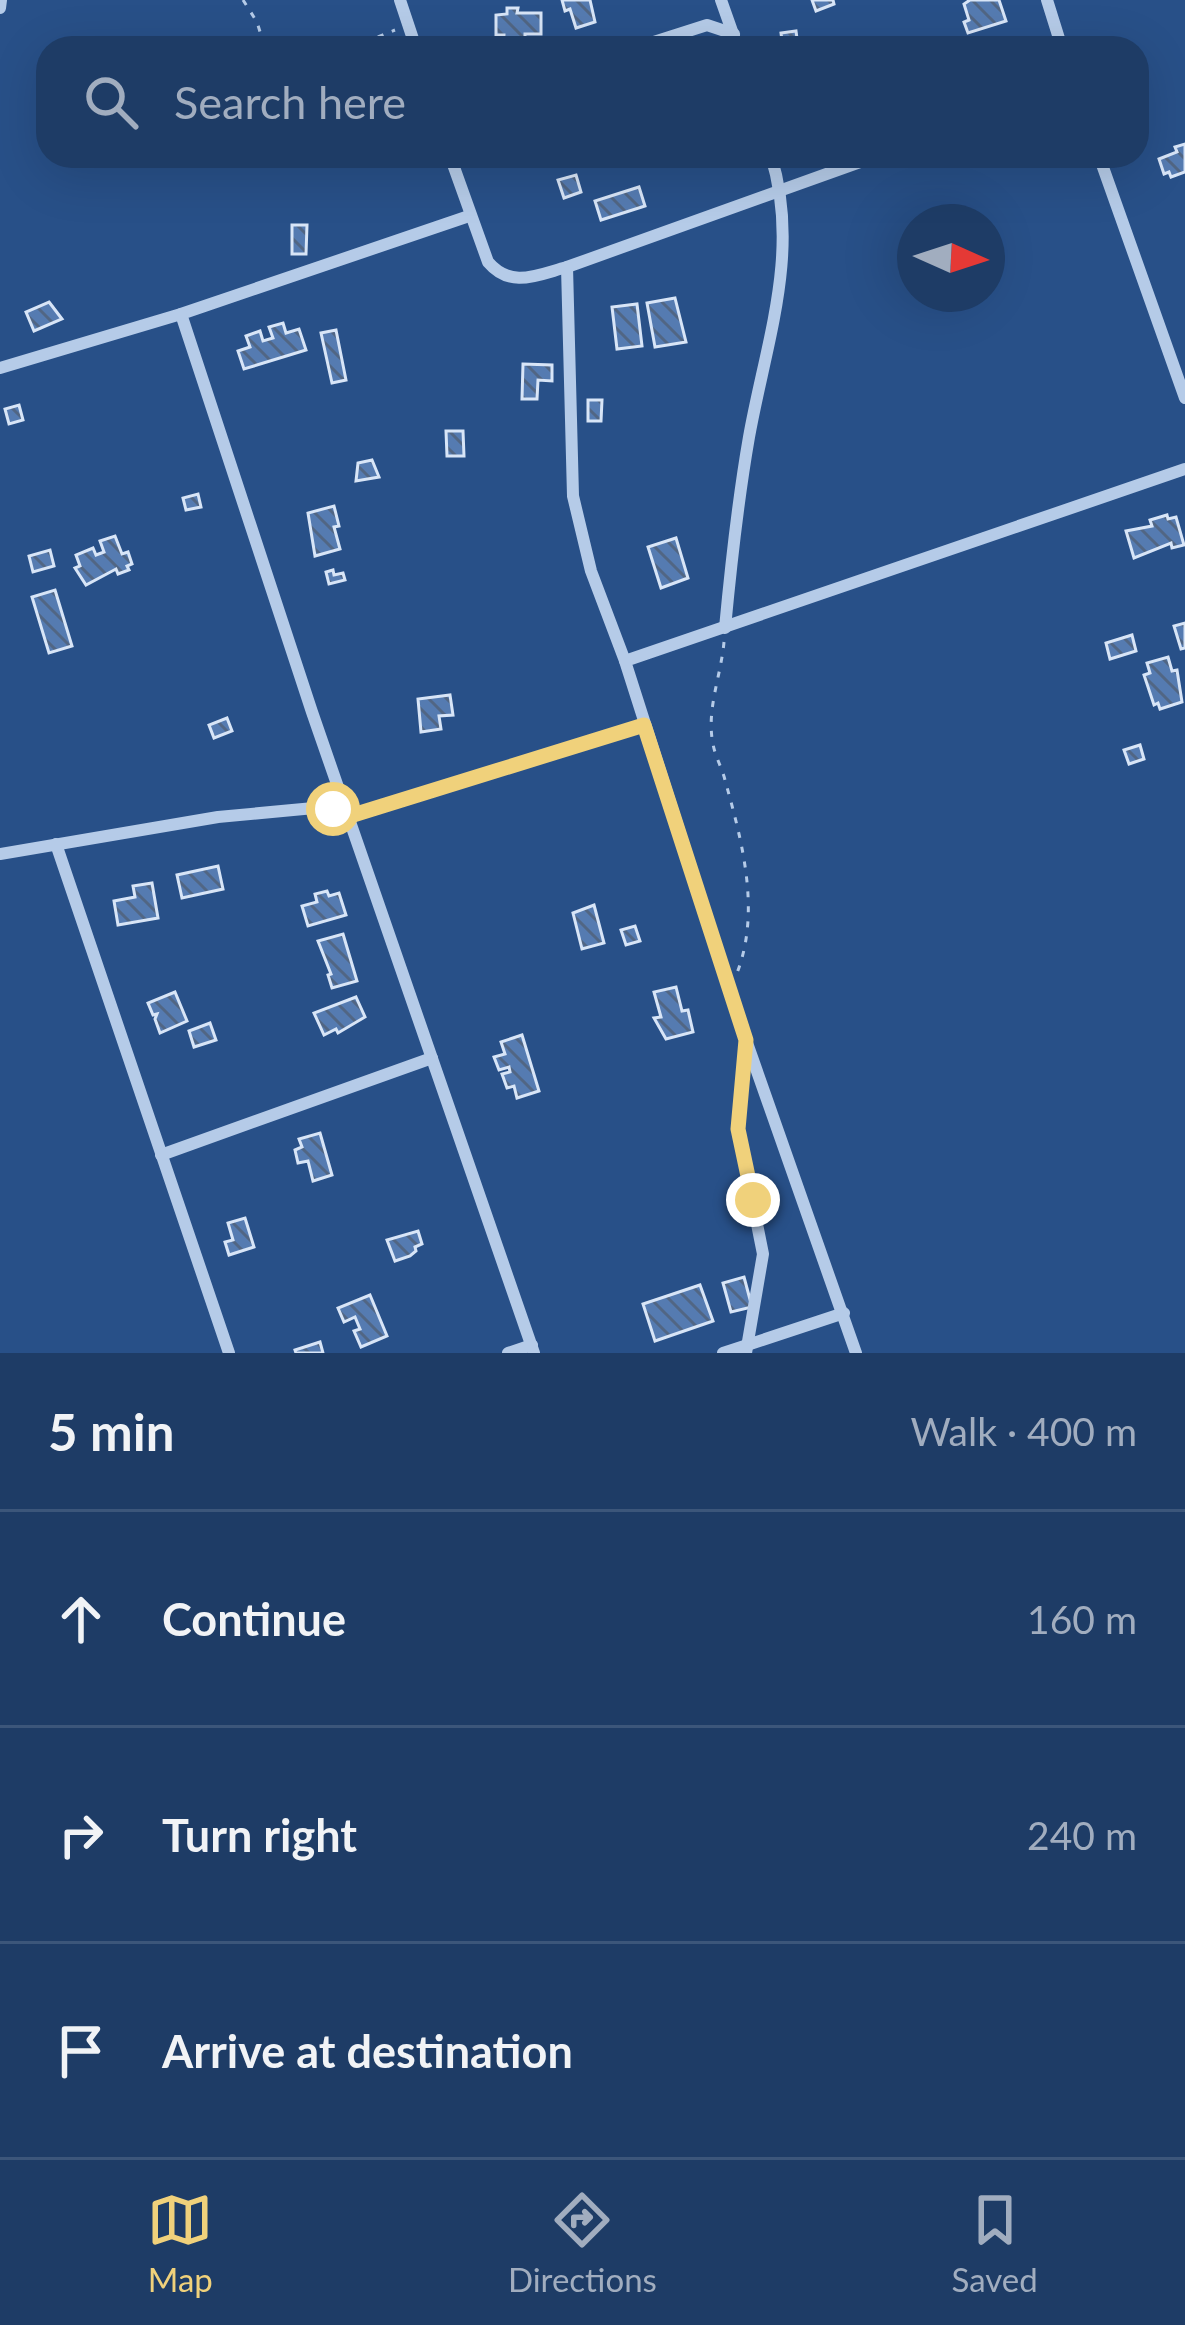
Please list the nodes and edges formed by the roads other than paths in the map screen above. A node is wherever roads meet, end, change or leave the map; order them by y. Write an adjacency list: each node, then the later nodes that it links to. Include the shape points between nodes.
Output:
1 (400, 0): 5 (street)
2 (1047, 0): 9 (street)
3 (722, 1): 4 (street); 8 (street)
4 (707, 25): 6 (street); 7 (street)
5 (412, 36)
6 (673, 36)
7 (727, 36)
8 (734, 36)
9 (1058, 36)
10 (454, 168): 15 (street)
11 (774, 168): 14 (street)
12 (844, 168): 14 (street)
13 (1103, 168): 19 (street)
14 (780, 192): 16 (street); 21 (street, via 781,291 748,443)
15 (470, 216): 16 (street, via 488,262 508,279); 17 (street)
16 (567, 267): 22 (street, via 573,496)
17 (181, 314): 18 (street); 24 (street)
18 (0, 368)
19 (1185, 398)
20 (1185, 469): 21 (street)
21 (725, 628): 22 (street)
22 (625, 661): 23 (street)
23 (644, 725): 24 (street); 27 (street)
24 (348, 810): 25 (street, via 218,818); 28 (street)
25 (56, 844): 26 (street); 29 (street)
26 (0, 854)
27 (746, 1040): 30 (street); 32 (street, via 738,1129 764,1254)
28 (432, 1058): 29 (street); 31 (street)
29 (161, 1155): 33 (street)
30 (844, 1313): 32 (street); 36 (street)
31 (533, 1349): 34 (street)
32 (747, 1349): 35 (street)
33 (229, 1353)
34 (508, 1353)
35 (723, 1353)
36 (856, 1353)

